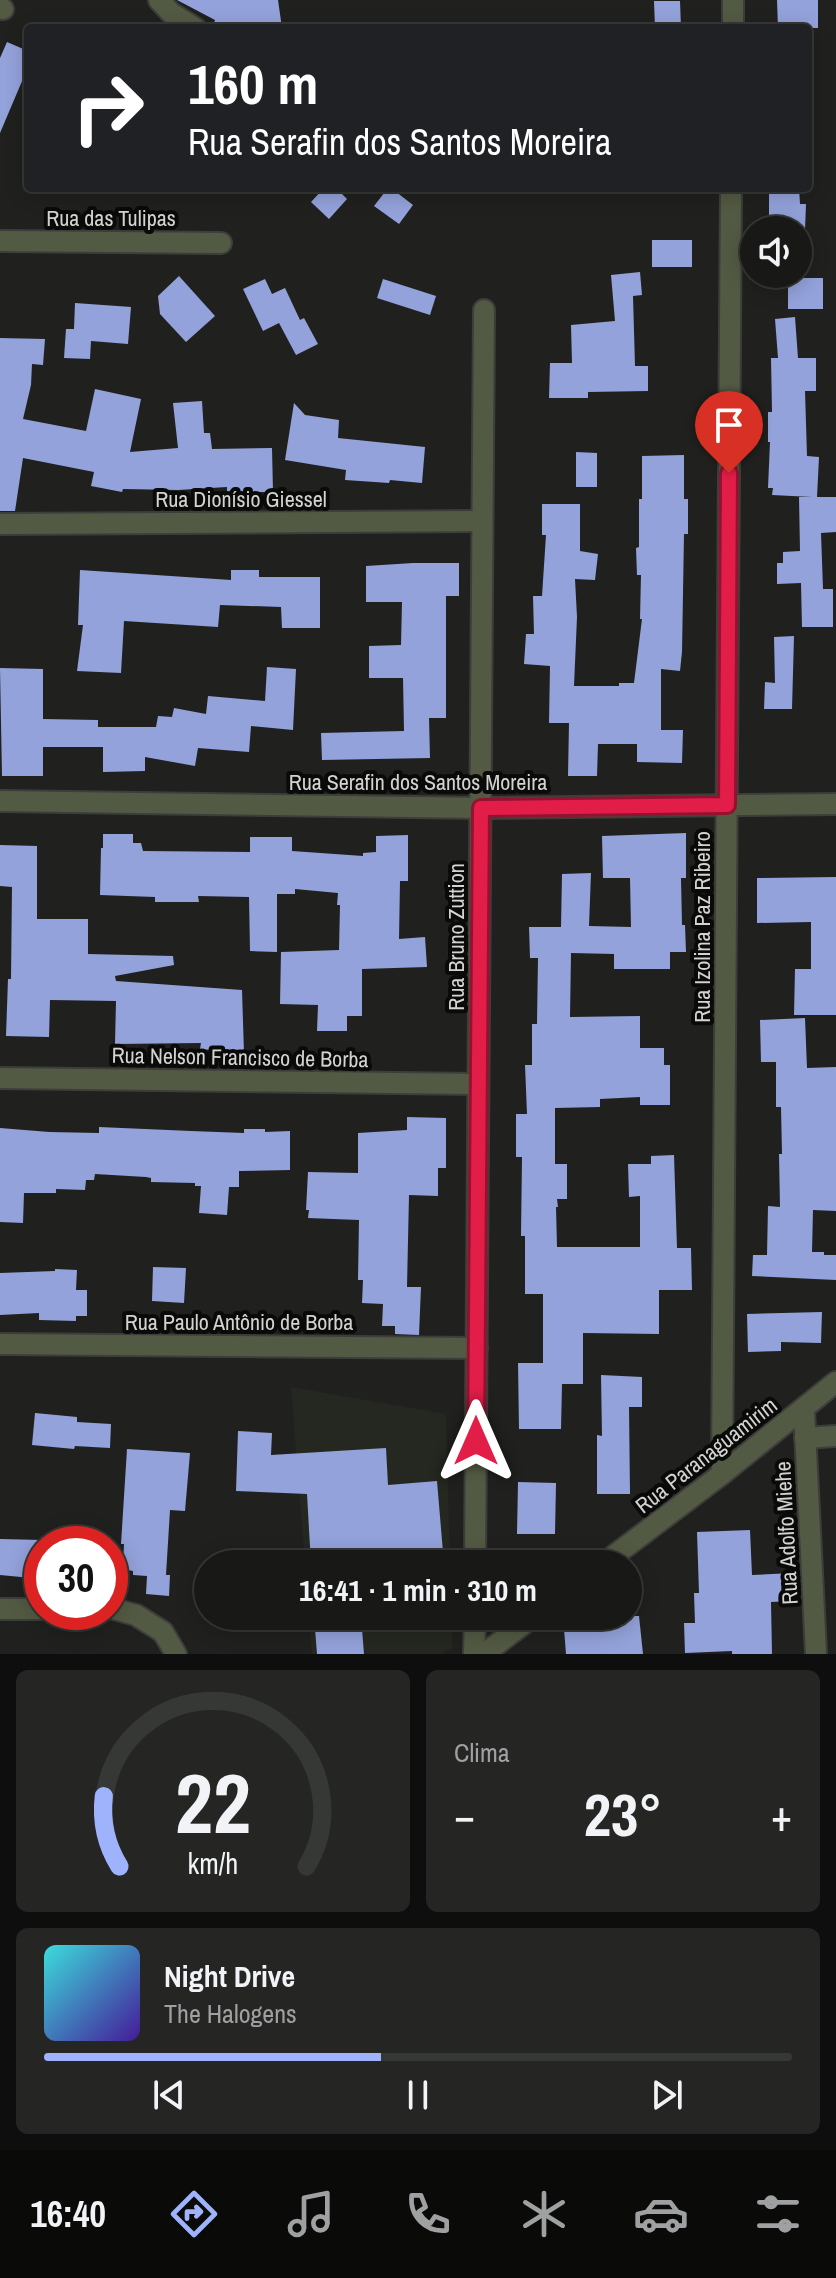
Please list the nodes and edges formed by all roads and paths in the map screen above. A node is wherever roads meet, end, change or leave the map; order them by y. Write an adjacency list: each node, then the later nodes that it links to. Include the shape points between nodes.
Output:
1 (159, 0): 3 (street)
2 (733, 0): 4 (street)
3 (189, 24)
4 (733, 24)
5 (731, 192): 13 (street, Rua Izolina Paz Ribeiro)
6 (0, 241): 7 (street, Rua das Tulipas)
7 (221, 243)
8 (484, 310): 9 (street, Rua Bruno Zuttion)
9 (482, 521): 10 (street, Rua Dionísio Giessel); 14 (street, Rua Bruno Zuttion)
10 (0, 524)
11 (0, 801): 14 (street, Rua Serafin dos Santos Moreira)
12 (836, 804): 13 (street, Rua Serafin dos Santos Moreira)
13 (727, 805): 14 (street, Rua Serafin dos Santos Moreira); 23 (street, Rua Izolina Paz Ribeiro)
14 (481, 808): 16 (street, Rua Bruno Zuttion)
15 (0, 1078): 16 (street, Rua Nelson Francisco de Borba)
16 (478, 1084): 18 (street, Rua Bruno Zuttion)
17 (0, 1344): 18 (street, Rua Paulo Antônio de Borba)
18 (477, 1348): 24 (street, Rua Bruno Zuttion)
19 (836, 1382): 20 (street, Rua Paranaguamirim)
20 (804, 1410): 22 (street, Rua Adolfo Miehe); 23 (street, Rua Paranaguamirim)
21 (836, 1436): 22 (street)
22 (805, 1438): 34 (street, Rua Adolfo Miehe)
23 (722, 1474): 25 (street, Rua Paranaguamirim)
24 (475, 1550)
25 (622, 1550)
26 (0, 1609): 27 (street)
27 (24, 1609)
28 (128, 1613): 31 (street, via 163,1632)
29 (475, 1630): 32 (street)
30 (516, 1630): 33 (street)
31 (176, 1654)
32 (474, 1654)
33 (484, 1654)
34 (816, 1654)

